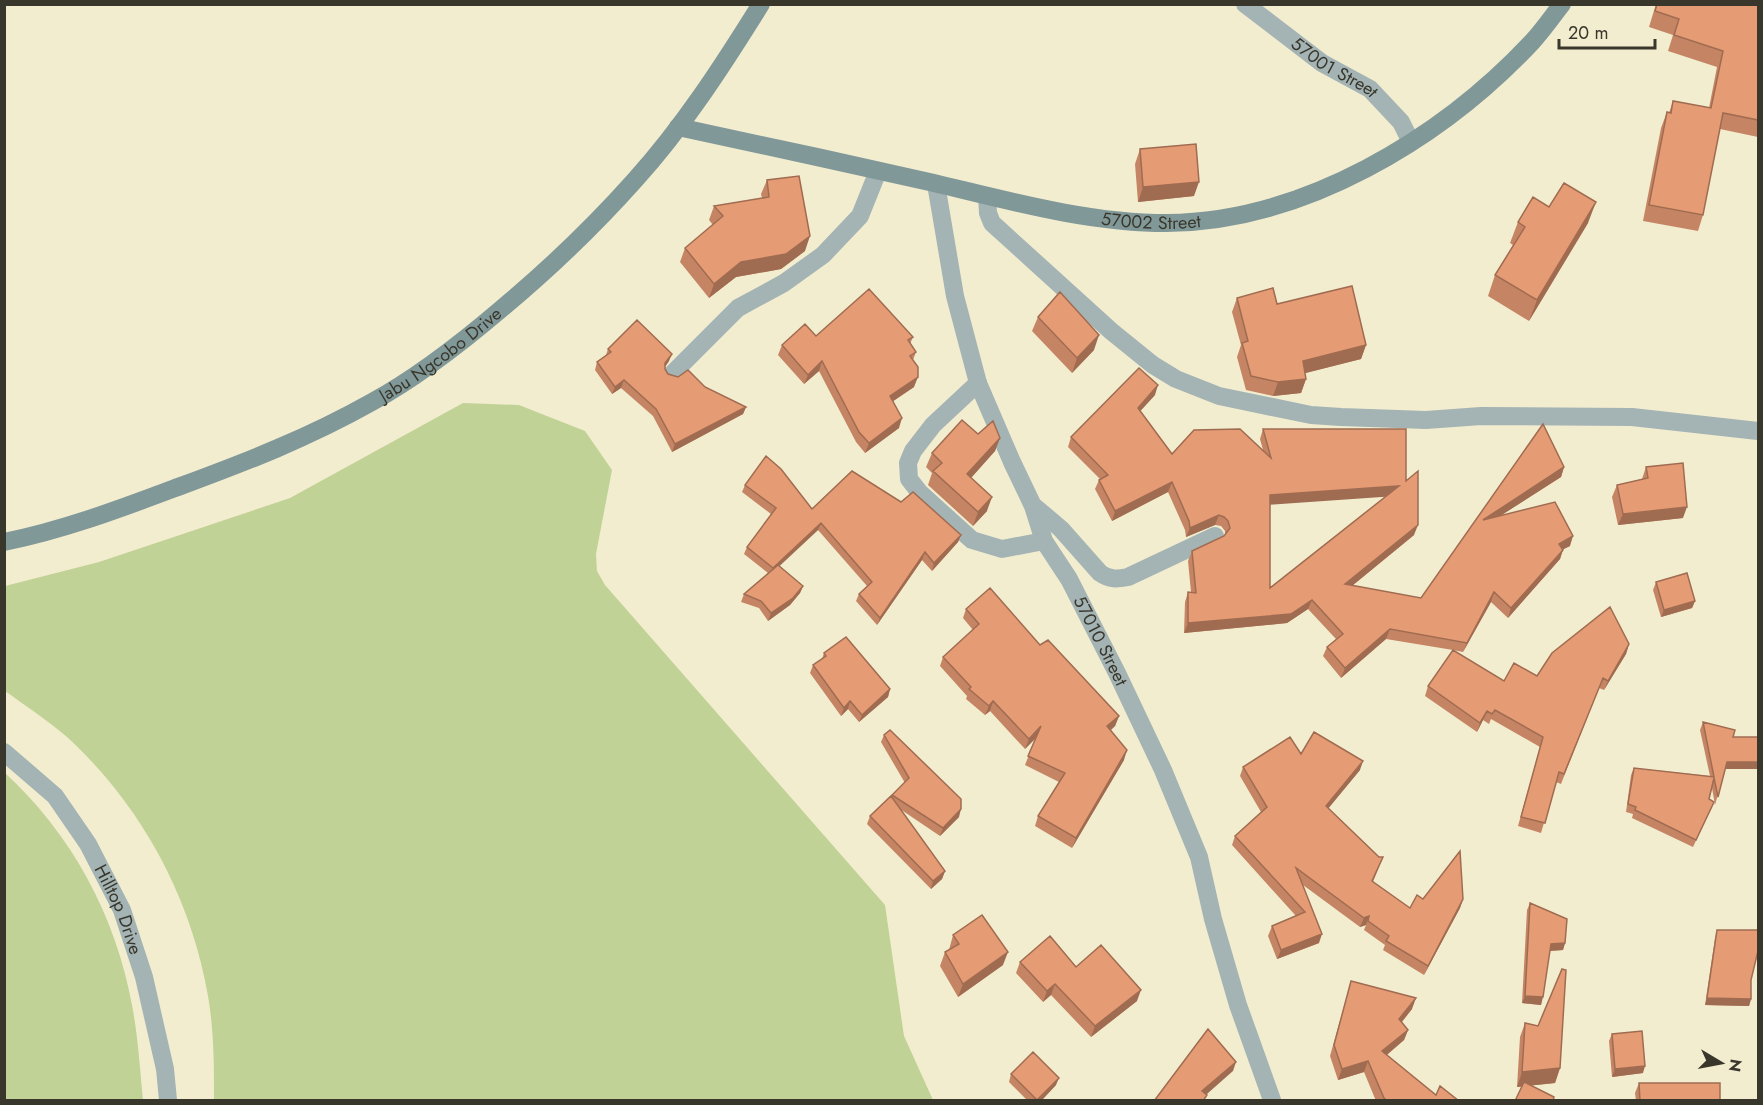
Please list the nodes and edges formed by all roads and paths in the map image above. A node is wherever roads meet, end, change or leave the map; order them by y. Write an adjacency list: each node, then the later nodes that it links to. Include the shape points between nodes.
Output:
1 (761, 4): 4 (street, Jabu Ngcobo Drive)
2 (1245, 4): 5 (street, 57001 Street, via 1323,63 1370,89 1401,122)
3 (1562, 4): 5 (street, 57002 Street, via 1535,39 1492,81)
4 (678, 127): 6 (street, 57002 Street); 15 (street, Jabu Ngcobo Drive, via 636,179 526,288 430,365 374,401 263,456 36,536)
5 (1411, 142): 8 (street, 57002 Street, via 1382,161 1273,207 1203,220 1134,222)
6 (878, 171): 7 (street, 57002 Street); 9 (street, via 860,216 823,255 784,283 738,308)
7 (936, 184): 8 (street, 57002 Street); 10 (street, 57010 Street, via 955,296)
8 (987, 196): 11 (street, via 992,223 1111,331 1176,380 1219,396 1311,416 1426,420 1481,416 1632,417)
9 (673, 374)
10 (978, 383): 12 (street, 57010 Street); 14 (street, via 913,451 908,463 909,479 972,540 1002,549)
11 (1758, 431)
12 (1033, 506): 13 (street, via 1061,529 1100,573 1114,579 1128,577); 14 (street, 57010 Street)
13 (1215, 536)
14 (1044, 541): 18 (street, 57010 Street, via 1069,579 1117,672 1199,857 1238,1005)
15 (4, 542)
16 (4, 752): 17 (street, Hilltop Drive, via 55,796 88,844 122,910 144,977 165,1069)
17 (168, 1101)
18 (1272, 1101)

